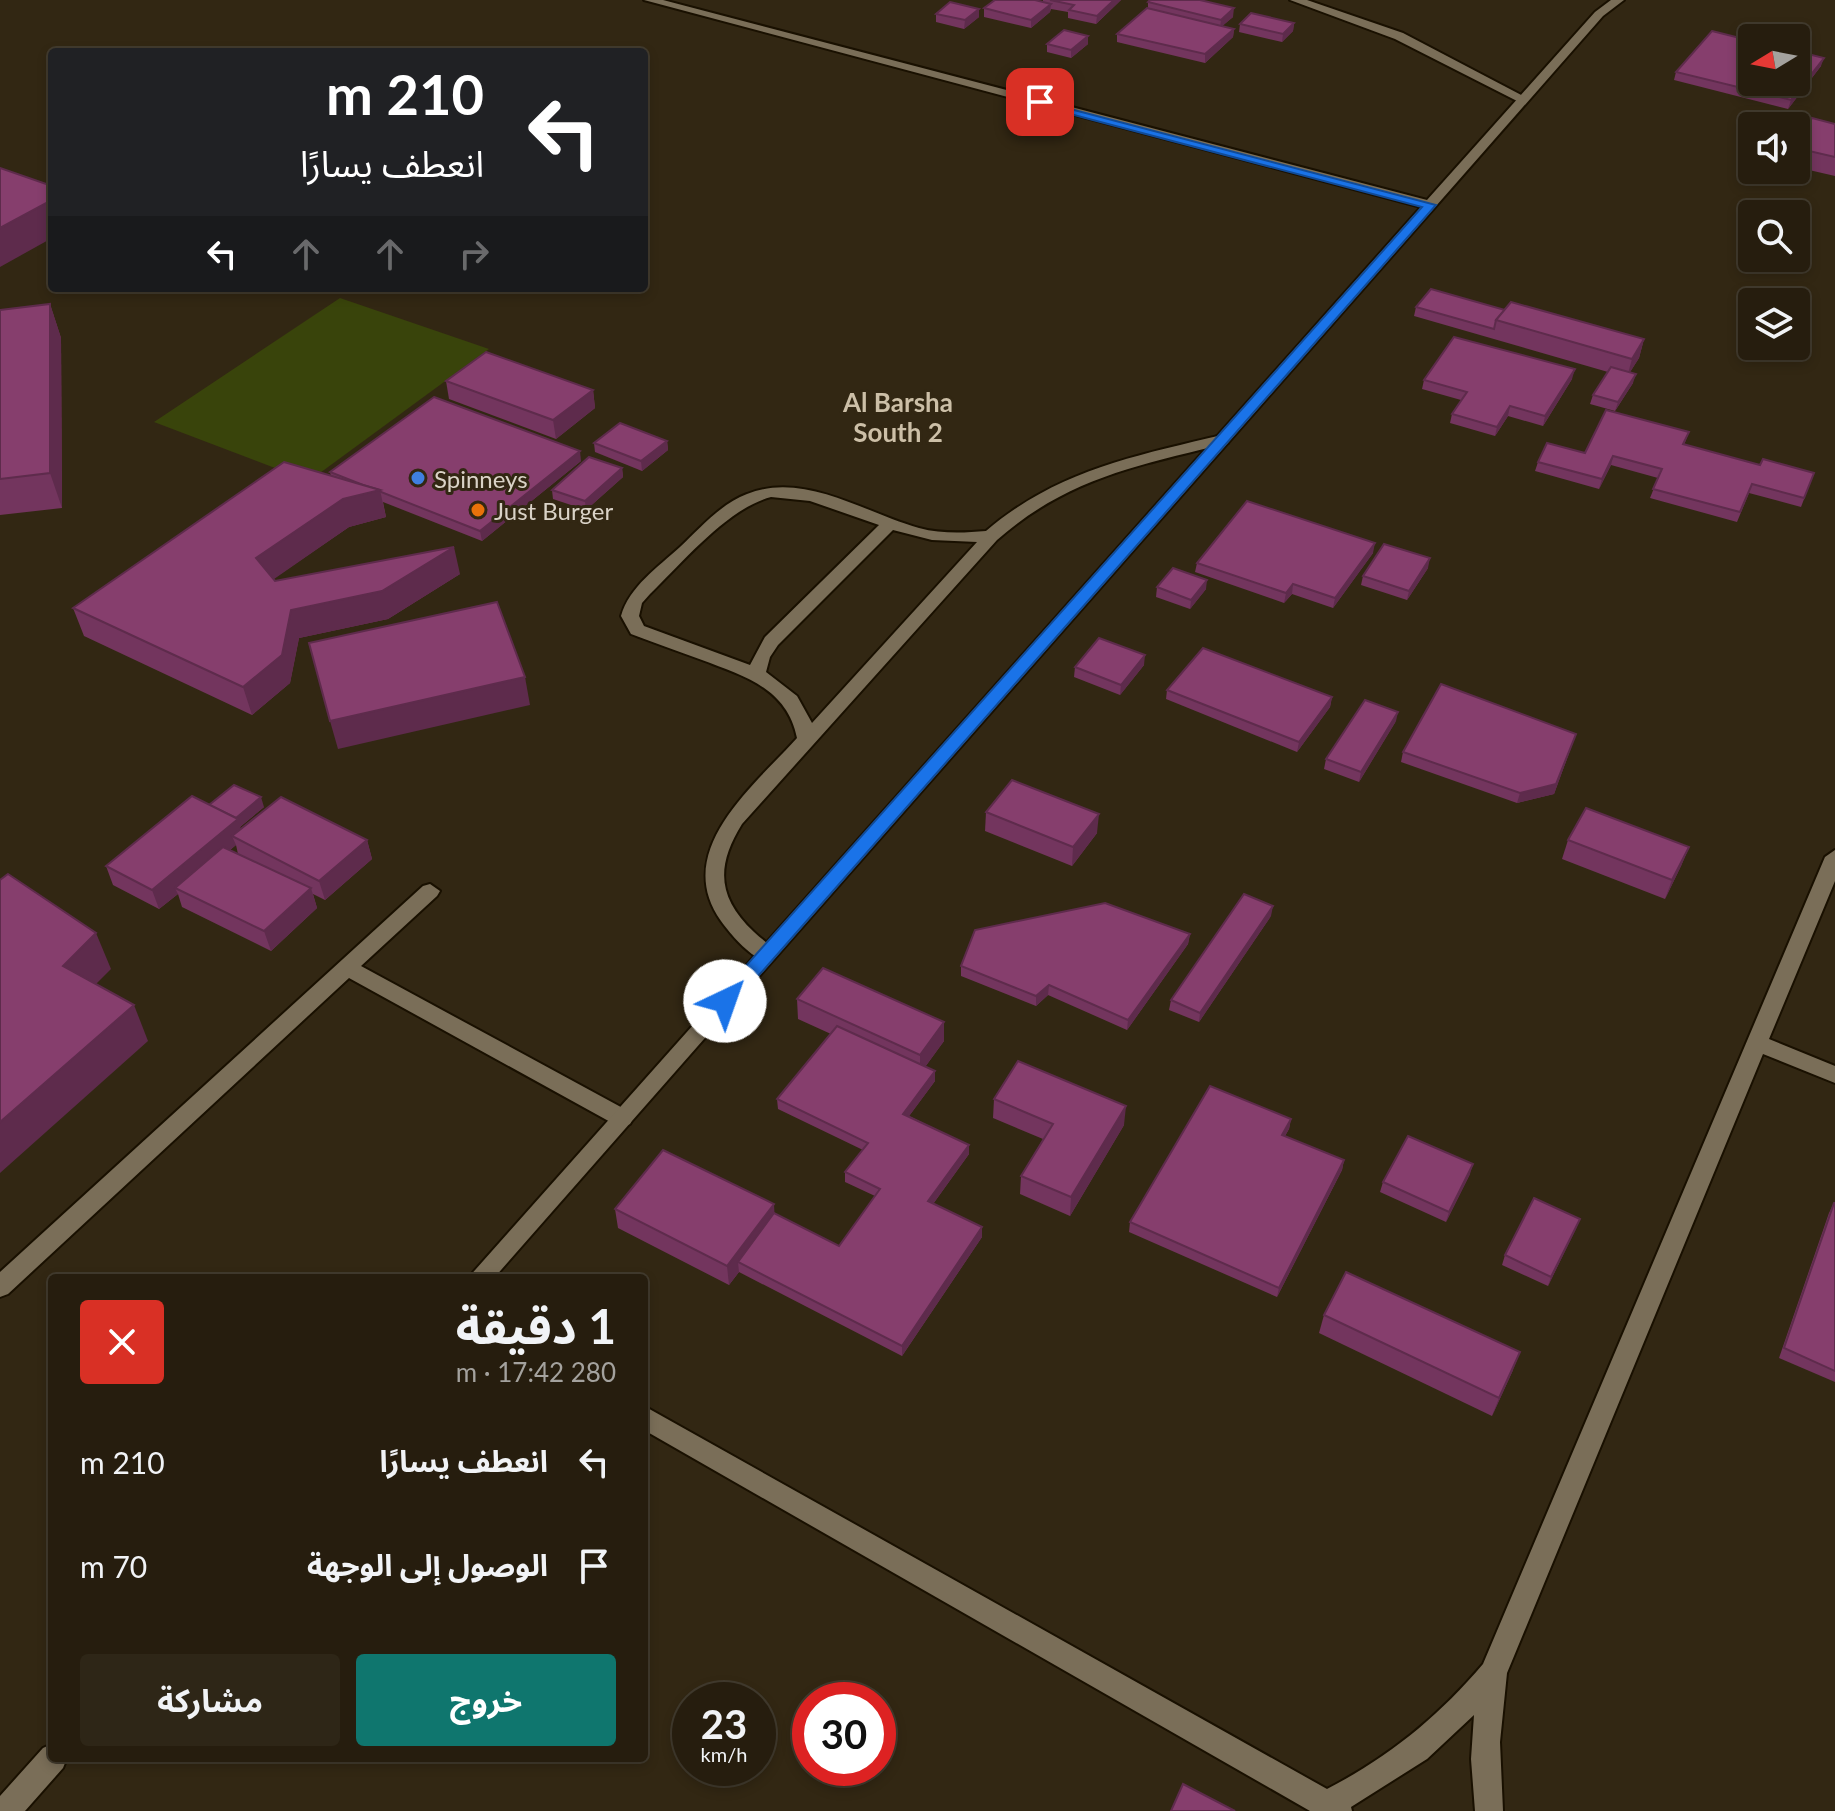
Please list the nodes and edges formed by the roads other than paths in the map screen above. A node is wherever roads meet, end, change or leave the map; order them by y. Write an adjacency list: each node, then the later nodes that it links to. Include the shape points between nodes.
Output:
1 (650, 0): 6 (street)
2 (1296, 0): 5 (street, via 1412,42)
3 (1618, 0): 4 (street)
4 (1602, 7): 5 (street)
5 (1523, 99): 6 (street)
6 (1430, 205): 7 (street)
7 (1222, 440): 9 (street, via 1113,466 1065,484 1024,507); 14 (street)
8 (890, 524): 9 (street, via 938,537); 10 (street, via 771,641); 10 (street, via 803,493 765,493 736,507 634,601 630,616 637,630)
9 (991, 536): 11 (street)
10 (757, 674): 11 (street, via 798,709)
11 (807, 740): 14 (street, via 735,819 715,853 713,881 721,909)
12 (1835, 857): 16 (street)
13 (430, 891): 15 (street)
14 (767, 954): 18 (street)
15 (347, 968): 18 (street); 20 (street)
16 (1757, 1043): 17 (street); 22 (street)
17 (1835, 1075)
18 (622, 1118): 19 (street)
19 (484, 1274)
20 (0, 1287)
21 (648, 1419): 24 (street)
22 (1493, 1673): 24 (street, via 1422,1749); 26 (street, via 1484,1727)
23 (49, 1762): 25 (street)
24 (1332, 1808)
25 (6, 1811)
26 (1489, 1811)

